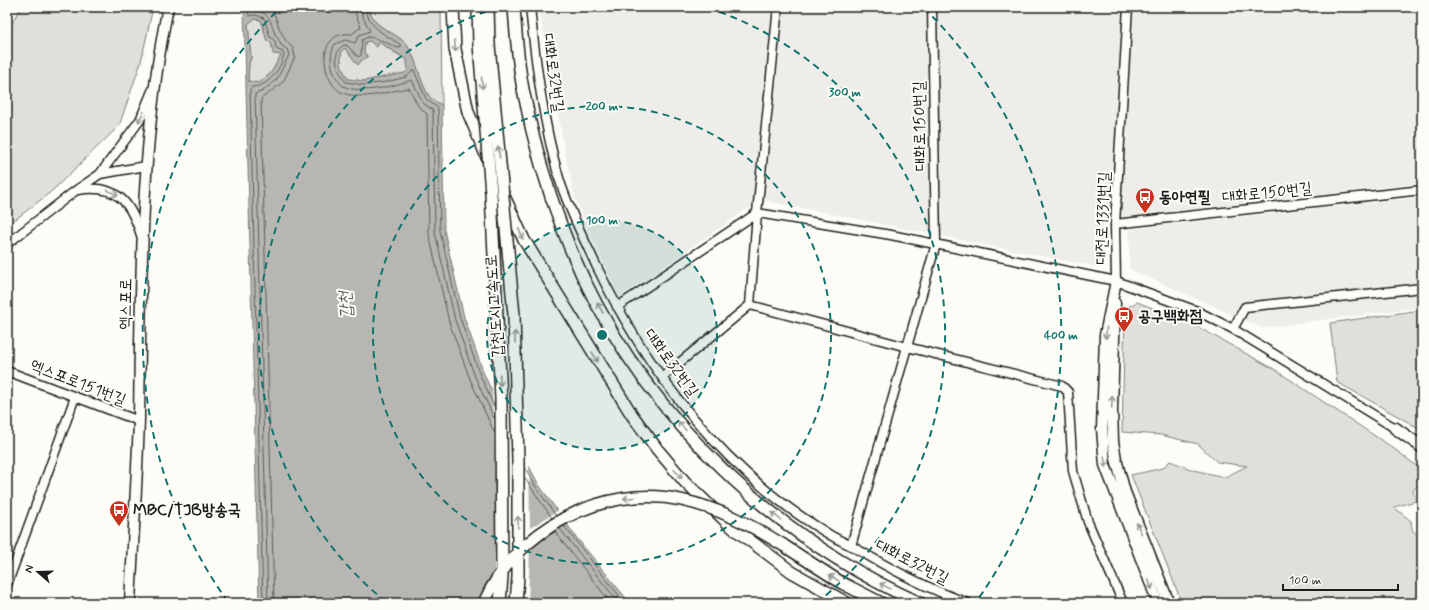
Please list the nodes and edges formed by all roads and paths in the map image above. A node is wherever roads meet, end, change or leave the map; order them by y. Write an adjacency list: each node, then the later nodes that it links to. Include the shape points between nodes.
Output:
1 (168, 7): 11 (main road, 엑스포로)
2 (453, 7): 40 (highway, one-way to 40, via 455,49 468,112 488,160 524,240 624,403 685,482 732,527 792,572)
3 (478, 7): 10 (highway, 갑천도시고속도로)
4 (488, 7): 10 (highway, 갑천도시고속도로)
5 (514, 7): 42 (highway, one-way to 5, via 852,569 777,517 725,472 702,448 633,362 597,303 580,269 549,190 523,92)
6 (530, 7): 24 (street, 대화로32번길, via 544,112 560,179 578,227)
7 (778, 7): 16 (street)
8 (932, 7): 20 (street, 대화로150번길)
9 (1128, 7): 17 (street, 대전로1331번길)
10 (484, 44): 38 (highway, 갑천도시고속도로, one-way to 38, bridge, via 501,399); 39 (highway, 갑천도시고속도로, one-way to 10, bridge, via 518,476 514,315)
11 (156, 81): 12 (main road, 엑스포로); 13 (street, one-way to 13, via 140,120)
12 (146, 166): 13 (street); 18 (main road, 엑스포로)
13 (100, 174): 14 (street)
14 (75, 190): 18 (street, one-way to 18, via 101,188 115,192 134,215); 19 (street)
15 (1422, 190): 17 (street, 대화로150번길)
16 (757, 213): 20 (street); 23 (street); 24 (street)
17 (1115, 224): 21 (street, 대전로1331번길)
18 (142, 236): 30 (main road, 엑스포로)
19 (7, 244)
20 (936, 244): 21 (street); 26 (street, 대화로150번길)
21 (1116, 281): 25 (street, 대전로1331번길, via 1184,306); 45 (main road, one-way to 45, via 1105,335 1102,429 1105,465); 46 (main road, one-way to 21, via 1126,492 1114,447 1112,410)
22 (1422, 288): 25 (street, via 1245,307)
23 (750, 305): 26 (street); 28 (street)
24 (617, 307): 28 (street, 대화로32번길)
25 (1233, 329): 31 (street, 대전로1331번길)
26 (907, 347): 34 (street, 대화로150번길); 44 (street, via 1062,386 1068,392 1073,472 1088,522)
27 (7, 371): 29 (street, 엑스포로151번길)
28 (662, 377): 34 (street, 대화로32번길, via 698,424 744,470 786,505 826,533)
29 (75, 397): 30 (street, 엑스포로151번길); 35 (street)
30 (139, 421): 36 (main road, 엑스포로)
31 (1395, 428): 32 (highway); 33 (highway)
32 (1422, 444)
33 (1422, 447)
34 (851, 546): 43 (street, 대화로32번길, via 902,576)
35 (7, 585)
36 (130, 603)
37 (484, 603): 41 (highway, one-way to 37, bridge, via 842,583 735,517 691,502 657,496 613,500 576,512 537,536 504,570)
38 (500, 603)
39 (516, 603)
40 (847, 603)
41 (881, 603)
42 (920, 603)
43 (968, 603)
44 (1123, 603)
45 (1158, 603)
46 (1169, 603)

